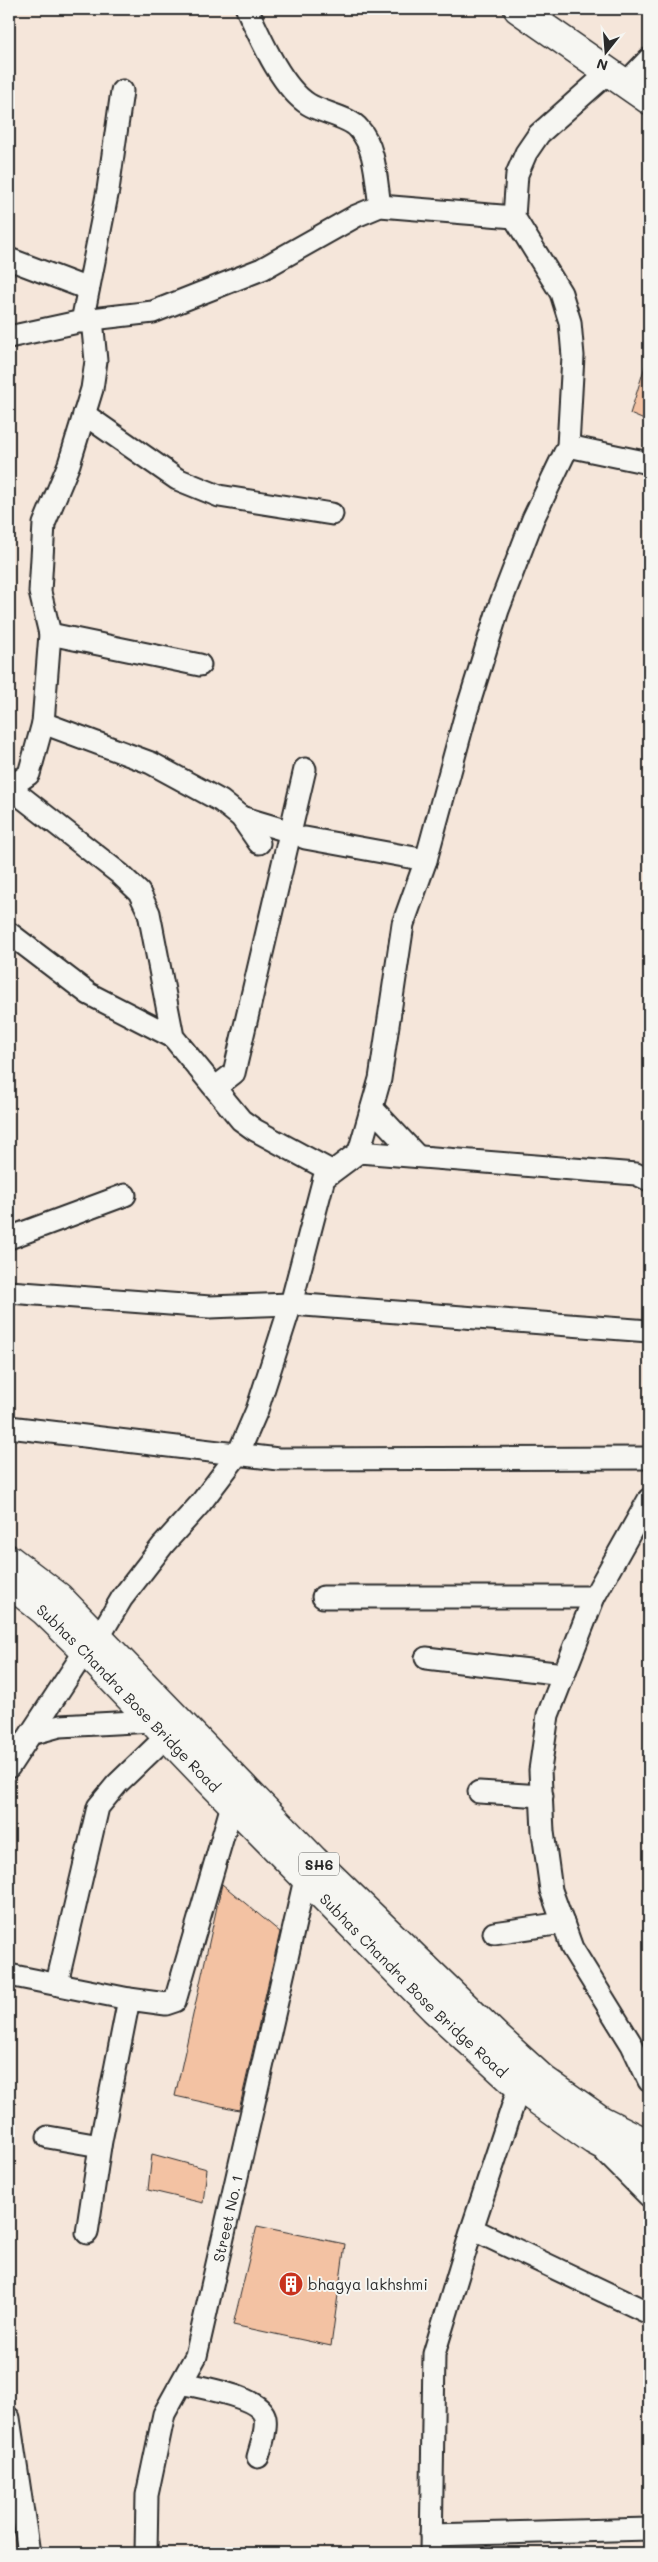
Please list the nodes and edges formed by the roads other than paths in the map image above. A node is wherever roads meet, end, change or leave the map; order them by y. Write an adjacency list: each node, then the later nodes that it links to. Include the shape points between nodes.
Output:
1 (247, 9): 7 (street, via 291,89 306,103 359,128 367,141)
2 (518, 9): 4 (main road)
3 (649, 59): 4 (street)
4 (617, 77): 6 (main road); 8 (street, via 539,134 526,152 517,174)
5 (122, 91): 10 (street, via 108,190)
6 (649, 100)
7 (380, 206): 8 (street); 11 (street, via 262,269 208,291 153,312)
8 (514, 217): 14 (street, via 561,293 570,322 573,356)
9 (9, 259): 10 (street)
10 (88, 289): 11 (street)
11 (87, 321): 12 (street); 13 (street, via 95,376)
12 (9, 337)
13 (84, 414): 16 (street, via 177,479 220,496); 17 (street, via 69,464 44,524 40,592)
14 (568, 446): 15 (street); 25 (street, via 533,519 498,610)
15 (649, 463)
16 (332, 514)
17 (50, 634): 18 (street); 19 (street)
18 (200, 665)
19 (43, 723): 21 (street, via 29,774); 22 (street, via 151,763 221,801)
20 (305, 769): 23 (street)
21 (9, 787): 27 (street, via 139,892 149,913)
22 (241, 818): 23 (street); 24 (street)
23 (298, 835): 25 (street); 28 (street, via 234,1073)
24 (258, 843)
25 (426, 860): 29 (street, via 403,924 380,1079)
26 (9, 933): 27 (street, via 89,994)
27 (173, 1037): 28 (street)
28 (216, 1087): 32 (street, via 247,1125)
29 (372, 1108): 30 (street); 31 (street)
30 (359, 1152): 31 (street); 32 (street)
31 (417, 1156): 33 (street, via 636,1174)
32 (331, 1171): 37 (street, via 324,1178)
33 (649, 1180)
34 (125, 1195): 35 (street)
35 (9, 1238)
36 (9, 1292): 37 (street, via 210,1307)
37 (291, 1304): 38 (street); 40 (street, via 257,1410)
38 (649, 1331)
39 (9, 1427): 40 (street)
40 (238, 1454): 41 (street, via 278,1459); 47 (street, via 122,1598)
41 (649, 1458)
42 (649, 1499): 45 (street)
43 (9, 1560): 47 (main road, Subhas Chandra Bose Bridge Road / SH6, via 59,1597)
44 (9, 1583): 47 (main road, Subhas Chandra Bose Bridge Road / SH6)
45 (594, 1596): 46 (street); 49 (street)
46 (322, 1597)
47 (92, 1644): 50 (main road, Subhas Chandra Bose Bridge Road / SH6); 51 (street); 64 (main road, Subhas Chandra Bose Bridge Road / SH6, via 457,2001 544,2080)
48 (426, 1658): 49 (street)
49 (564, 1674): 54 (street, via 548,1716 540,1770)
50 (159, 1728): 51 (street, via 60,1726); 55 (main road, Subhas Chandra Bose Bridge Road / SH6); 60 (street, via 98,1807)
51 (31, 1734): 52 (street)
52 (9, 1767)
53 (479, 1792): 54 (street)
54 (542, 1796): 57 (street, via 550,1890)
55 (232, 1804): 56 (main road, Subhas Chandra Bose Bridge Road / SH6); 61 (street, via 178,1996 166,2004)
56 (305, 1879): 63 (main road, Subhas Chandra Bose Bridge Road / SH6, via 434,2009); 74 (street, Street No. 1, via 196,2356)
57 (563, 1923): 58 (street); 62 (street, via 572,1948 632,2045)
58 (494, 1933)
59 (9, 1975): 60 (street)
60 (57, 1983): 61 (street)
61 (129, 1999): 68 (street)
62 (649, 2081)
63 (519, 2087): 66 (main road, Subhas Chandra Bose Bridge Road / SH6); 71 (street)
64 (574, 2100): 66 (street); 67 (main road, Subhas Chandra Bose Bridge Road / SH6, via 601,2120)
65 (48, 2138): 68 (street)
66 (593, 2140): 69 (main road, Subhas Chandra Bose Bridge Road / SH6); 70 (street)
67 (649, 2144)
68 (100, 2146): 72 (street)
69 (649, 2170)
70 (649, 2196)
71 (472, 2229): 73 (street); 78 (street, via 434,2354)
72 (87, 2233)
73 (649, 2313)
74 (182, 2383): 76 (street, via 242,2398 259,2407 265,2418); 80 (street, Street No. 1, via 164,2414 146,2495)
75 (9, 2418): 79 (street)
76 (258, 2457)
77 (649, 2529): 78 (street)
78 (431, 2544)
79 (29, 2553)
80 (146, 2553)

